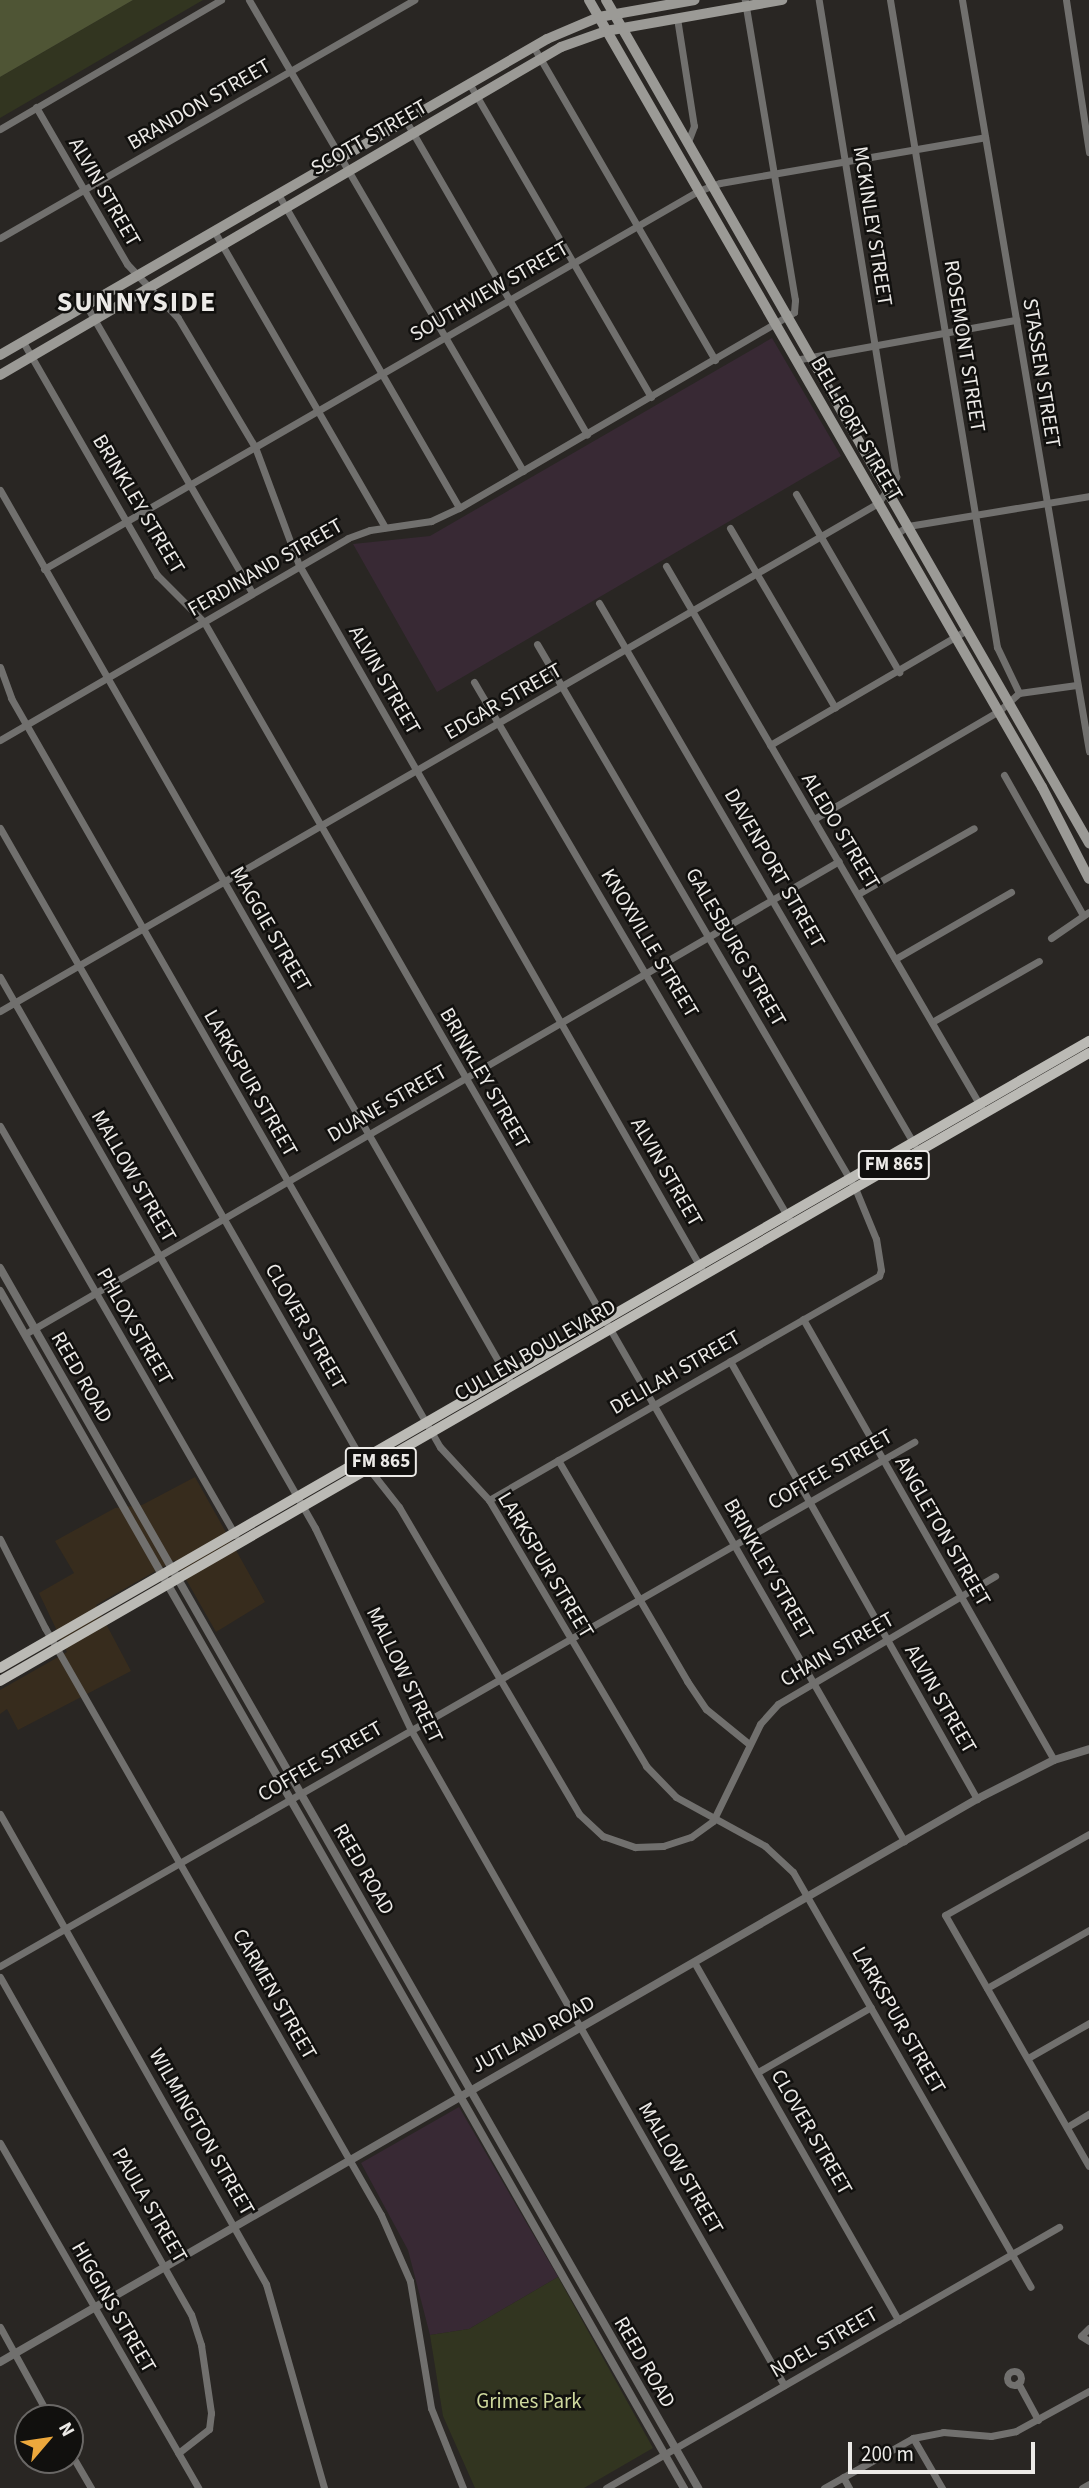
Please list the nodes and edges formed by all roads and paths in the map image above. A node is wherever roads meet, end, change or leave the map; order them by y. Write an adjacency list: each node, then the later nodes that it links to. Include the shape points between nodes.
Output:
1 (221, 0): 26 (street)
2 (249, 0): 21 (street)
3 (414, 0): 21 (street, BRANDON STREET)
4 (589, 0): 15 (main road, BELLFORT STREET)
5 (606, 0): 14 (main road, BELLFORT STREET)
6 (694, 0): 12 (main road, SCOTT STREET)
7 (782, 0): 13 (main road, SCOTT STREET)
8 (819, 0): 37 (street, MCKINLEY STREET)
9 (890, 0): 34 (street, ROSEMONT STREET)
10 (962, 0): 32 (street, STASSEN STREET)
11 (1066, 0): 24 (street)
12 (671, 2): 14 (main road, SCOTT STREET)
13 (746, 3): 16 (main road, SCOTT STREET); 39 (street)
14 (614, 14): 15 (main road, SCOTT STREET); 17 (main road, BELLFORT STREET)
15 (599, 17): 18 (main road, BELLFORT STREET); 19 (main road, SCOTT STREET)
16 (677, 18): 17 (main road, SCOTT STREET); 33 (street, via 694,126)
17 (622, 29): 18 (main road, SCOTT STREET); 27 (main road, BELLFORT STREET)
18 (606, 31): 20 (main road, SCOTT STREET, via 576,40); 29 (main road, BELLFORT STREET)
19 (533, 46): 20 (street); 22 (main road, SCOTT STREET)
20 (541, 59): 25 (main road, SCOTT STREET); 45 (street)
21 (291, 72): 36 (street); 41 (street, BRANDON STREET)
22 (469, 83): 25 (street); 28 (main road, SCOTT STREET)
23 (1089, 85): 24 (street)
24 (1078, 87): 35 (street)
25 (477, 97): 31 (main road, SCOTT STREET); 51 (street)
26 (36, 107): 30 (street); 41 (street, ALVIN STREET)
27 (674, 119): 29 (main road); 33 (main road, BELLFORT STREET)
28 (406, 121): 31 (street); 36 (main road, SCOTT STREET)
29 (661, 127): 42 (main road, BELLFORT STREET)
30 (0, 128)
31 (413, 133): 38 (main road, SCOTT STREET); 54 (street)
32 (985, 137): 34 (street, SOUTHVIEW STREET); 58 (street, STASSEN STREET)
33 (688, 142): 40 (main road, BELLFORT STREET)
34 (914, 149): 37 (street, SOUTHVIEW STREET); 60 (street, ROSEMONT STREET)
35 (1089, 152)
36 (341, 158): 38 (street); 43 (main road, SCOTT STREET)
37 (844, 161): 39 (street, SOUTHVIEW STREET); 63 (street, MCKINLEY STREET)
38 (349, 171): 44 (main road, SCOTT STREET); 61 (street)
39 (774, 173): 40 (street, SOUTHVIEW STREET); 56 (street, via 796,309)
40 (712, 185): 42 (street, SOUTHVIEW STREET); 49 (main road, BELLFORT STREET)
41 (83, 191): 47 (street, BRANDON STREET); 52 (street, ALVIN STREET)
42 (698, 191): 45 (street, SOUTHVIEW STREET); 50 (main road, BELLFORT STREET)
43 (278, 194): 44 (street); 46 (main road, SCOTT STREET)
44 (286, 208): 48 (main road, SCOTT STREET); 69 (street)
45 (637, 225): 51 (street, SOUTHVIEW STREET); 68 (street)
46 (214, 232): 48 (street); 52 (main road, SCOTT STREET)
47 (0, 238)
48 (222, 244): 53 (main road, SCOTT STREET); 72 (street)
49 (750, 251): 50 (main road); 56 (main road, BELLFORT STREET)
50 (737, 258): 59 (main road, BELLFORT STREET)
51 (572, 261): 54 (street, SOUTHVIEW STREET); 71 (street)
52 (138, 276): 53 (street, ALVIN STREET); 55 (main road, SCOTT STREET)
53 (150, 286): 57 (main road, SCOTT STREET); 76 (street, ALVIN STREET, via 188,334)
54 (509, 299): 61 (street, SOUTHVIEW STREET); 74 (street)
55 (86, 305): 57 (street); 62 (main road, SCOTT STREET)
56 (788, 317): 59 (street, FERDINAND STREET); 65 (main road, BELLFORT STREET)
57 (94, 319): 66 (main road, SCOTT STREET); 78 (street)
58 (1016, 320): 60 (street); 83 (street, STASSEN STREET)
59 (775, 324): 67 (main road, BELLFORT STREET); 68 (street, FERDINAND STREET)
60 (945, 332): 63 (street); 86 (street, ROSEMONT STREET)
61 (445, 336): 69 (street, SOUTHVIEW STREET); 77 (street)
62 (23, 342): 64 (main road, SCOTT STREET); 66 (street, BRINKLEY STREET)
63 (874, 343): 65 (street); 79 (street, MCKINLEY STREET, via 896,477)
64 (0, 355)
65 (811, 356): 67 (street); 73 (main road, BELLFORT STREET)
66 (31, 357): 70 (main road, SCOTT STREET); 87 (street, BRINKLEY STREET)
67 (795, 359): 75 (main road, BELLFORT STREET)
68 (715, 360): 71 (street, FERDINAND STREET)
69 (382, 374): 72 (street, SOUTHVIEW STREET); 85 (street)
70 (0, 375)
71 (651, 397): 74 (street, FERDINAND STREET)
72 (318, 411): 76 (street, SOUTHVIEW STREET); 89 (street)
73 (851, 427): 75 (main road); 79 (main road, BELLFORT STREET)
74 (587, 434): 77 (street, FERDINAND STREET)
75 (838, 435): 84 (main road, BELLFORT STREET)
76 (255, 447): 78 (street, SOUTHVIEW STREET); 93 (street, ALVIN STREET)
77 (523, 471): 85 (street, FERDINAND STREET)
78 (190, 485): 87 (street, SOUTHVIEW STREET); 97 (street)
79 (888, 489): 84 (street); 88 (main road, BELLFORT STREET)
80 (0, 490): 95 (street, MAGGIE STREET)
81 (796, 494): 92 (street)
82 (1089, 496): 83 (street)
83 (1046, 502): 86 (street); 109 (street, STASSEN STREET)
84 (878, 503): 91 (main road, BELLFORT STREET); 92 (street, EDGAR STREET)
85 (459, 508): 89 (street, FERDINAND STREET, via 431,521)
86 (975, 515): 88 (street); 111 (street, ROSEMONT STREET, via 997,648)
87 (126, 521): 95 (street, SOUTHVIEW STREET); 100 (street, BRINKLEY STREET, via 157,575)
88 (908, 526): 91 (street); 101 (main road, BELLFORT STREET)
89 (385, 527): 93 (street, FERDINAND STREET, via 348,538)
90 (730, 528): 96 (street)
91 (896, 534): 102 (main road, BELLFORT STREET)
92 (821, 537): 96 (street, EDGAR STREET); 106 (street)
93 (299, 565): 97 (street, FERDINAND STREET); 120 (street, ALVIN STREET)
94 (666, 566): 99 (street, ALEDO STREET)
95 (44, 569): 107 (street, MAGGIE STREET)
96 (757, 574): 99 (street, EDGAR STREET); 113 (street)
97 (252, 593): 100 (street, FERDINAND STREET)
98 (599, 603): 104 (street, DAVENPORT STREET)
99 (693, 611): 104 (street, EDGAR STREET); 118 (street, ALEDO STREET)
100 (204, 622): 107 (street, FERDINAND STREET); 125 (street, BRINKLEY STREET)
101 (967, 630): 102 (street); 112 (main road, BELLFORT STREET)
102 (955, 637): 106 (street); 114 (main road, BELLFORT STREET)
103 (537, 644): 110 (street, GALESBURG STREET)
104 (626, 650): 110 (street, EDGAR STREET); 135 (street, DAVENPORT STREET)
105 (0, 667): 116 (street, LARKSPUR STREET)
106 (899, 672): 113 (street)
107 (107, 678): 116 (street, FERDINAND STREET); 132 (street, MAGGIE STREET)
108 (474, 682): 115 (street, KNOXVILLE STREET)
109 (1076, 685): 111 (street); 119 (street, STASSEN STREET)
110 (562, 687): 115 (street, EDGAR STREET); 138 (street, GALESBURG STREET)
111 (1019, 693): 112 (street)
112 (1010, 702): 114 (street); 122 (main road, BELLFORT STREET)
113 (835, 708): 118 (street)
114 (999, 711): 123 (main road, BELLFORT STREET); 124 (street)
115 (498, 723): 120 (street, EDGAR STREET); 143 (street, KNOXVILLE STREET)
116 (26, 725): 117 (street, FERDINAND STREET); 137 (street, LARKSPUR STREET)
117 (0, 740)
118 (770, 745): 124 (street, ALEDO STREET)
119 (1089, 751)
120 (418, 771): 125 (street, EDGAR STREET); 148 (street, ALVIN STREET)
121 (1004, 775): 136 (street)
122 (1054, 780): 123 (main road); 128 (main road, BELLFORT STREET)
123 (1042, 787): 130 (main road, BELLFORT STREET)
124 (814, 819): 129 (street, ALEDO STREET)
125 (321, 825): 132 (street, EDGAR STREET); 151 (street, BRINKLEY STREET)
126 (0, 828): 142 (street, CLOVER STREET)
127 (974, 828): 134 (street)
128 (1089, 843)
129 (839, 861): 134 (street, ALEDO STREET); 135 (street, DUANE STREET)
130 (1086, 861): 131 (main road, BELLFORT STREET)
131 (1089, 879)
132 (224, 881): 137 (street, EDGAR STREET); 154 (street, MAGGIE STREET)
133 (1011, 892): 140 (street)
134 (859, 894): 140 (street, ALEDO STREET)
135 (775, 900): 138 (street, DUANE STREET); 155 (street, DAVENPORT STREET)
136 (1086, 914): 139 (street)
137 (144, 930): 142 (street, EDGAR STREET); 156 (street, LARKSPUR STREET)
138 (712, 938): 143 (street, DUANE STREET); 157 (street, GALESBURG STREET)
139 (1051, 938)
140 (895, 959): 147 (street, ALEDO STREET)
141 (1039, 961): 147 (street)
142 (79, 966): 145 (street, EDGAR STREET); 158 (street, CLOVER STREET)
143 (648, 974): 148 (street, DUANE STREET); 159 (street, KNOXVILLE STREET)
144 (0, 977): 145 (street, MALLOW STREET)
145 (15, 1003): 146 (street, EDGAR STREET); 160 (street, MALLOW STREET)
146 (0, 1011)
147 (932, 1022): 152 (street, ALEDO STREET)
148 (562, 1023): 151 (street, DUANE STREET); 162 (street, ALVIN STREET)
149 (1089, 1041): 152 (main road, CULLEN BOULEVARD / FM 865)
150 (1089, 1053): 152 (main road, CULLEN BOULEVARD / FM 865)
151 (466, 1078): 154 (street, DUANE STREET); 167 (street, BRINKLEY STREET)
152 (982, 1109): 155 (main road, CULLEN BOULEVARD / FM 865)
153 (0, 1126): 165 (street, PHLOX STREET)
154 (369, 1134): 156 (street, DUANE STREET); 171 (street, MAGGIE STREET)
155 (915, 1147): 157 (main road, CULLEN BOULEVARD / FM 865)
156 (287, 1181): 158 (street, DUANE STREET); 175 (street, LARKSPUR STREET)
157 (852, 1184): 159 (main road, CULLEN BOULEVARD / FM 865); 163 (street, GALESBURG STREET, via 876,1239)
158 (223, 1217): 160 (street, DUANE STREET); 179 (street, CLOVER STREET)
159 (790, 1220): 162 (main road, CULLEN BOULEVARD / FM 865)
160 (159, 1255): 165 (street, DUANE STREET); 183 (street, MALLOW STREET)
161 (0, 1268): 168 (street, REED ROAD)
162 (702, 1270): 167 (main road, CULLEN BOULEVARD / FM 865)
163 (879, 1276): 166 (street, DELILAH STREET)
164 (0, 1291): 169 (street, REED ROAD)
165 (95, 1292): 168 (street, DUANE STREET); 186 (street, PHLOX STREET)
166 (803, 1319): 170 (street, DELILAH STREET); 178 (street, ANGLETON STREET)
167 (606, 1326): 171 (main road, CULLEN BOULEVARD / FM 865); 173 (street, BRINKLEY STREET)
168 (34, 1327): 169 (street, DUANE STREET); 172 (street, REED ROAD)
169 (25, 1334): 174 (street, REED ROAD)
170 (730, 1361): 173 (street, DELILAH STREET); 184 (street, ALVIN STREET)
171 (509, 1381): 175 (main road, CULLEN BOULEVARD / FM 865)
172 (78, 1405): 174 (street); 180 (street, REED ROAD)
173 (654, 1405): 177 (street, DELILAH STREET); 187 (street, BRINKLEY STREET)
174 (69, 1411): 181 (street, REED ROAD)
175 (429, 1428): 179 (main road, CULLEN BOULEVARD / FM 865); 182 (street, LARKSPUR STREET, via 452,1463)
176 (914, 1442): 178 (street, COFFEE STREET)
177 (558, 1460): 182 (street, DELILAH STREET); 191 (street)
178 (882, 1460): 184 (street, COFFEE STREET); 190 (street, ANGLETON STREET)
179 (365, 1465): 183 (main road, CULLEN BOULEVARD / FM 865); 198 (street, CLOVER STREET, via 399,1507 474,1640)
180 (122, 1482): 181 (street); 188 (street, REED ROAD)
181 (113, 1488): 188 (street, REED ROAD)
182 (489, 1500): 192 (street, LARKSPUR STREET)
183 (300, 1502): 186 (main road, CULLEN BOULEVARD / FM 865); 201 (street, MALLOW STREET)
184 (808, 1502): 187 (street, COFFEE STREET); 193 (street, ALVIN STREET)
185 (0, 1539): 194 (street, CARMEN STREET)
186 (237, 1539): 188 (main road, CULLEN BOULEVARD / FM 865)
187 (735, 1544): 191 (street, COFFEE STREET); 200 (street, BRINKLEY STREET)
188 (170, 1576): 194 (main road, CULLEN BOULEVARD / FM 865); 195 (street, REED ROAD); 197 (street, REED ROAD)
189 (996, 1576): 190 (street, CHAIN STREET)
190 (960, 1597): 193 (street, CHAIN STREET); 204 (street, ANGLETON STREET)
191 (639, 1598): 192 (street, COFFEE STREET); 202 (street, via 706,1709)
192 (570, 1638): 198 (street, COFFEE STREET); 209 (street, LARKSPUR STREET, via 646,1766 676,1797)
193 (887, 1640): 200 (street, CHAIN STREET); 207 (street, ALVIN STREET)
194 (54, 1644): 196 (main road, CULLEN BOULEVARD / FM 865); 199 (main road, CULLEN BOULEVARD / FM 865); 212 (street, CARMEN STREET)
195 (226, 1665): 197 (street); 205 (street, REED ROAD)
196 (0, 1668)
197 (217, 1670): 206 (street, REED ROAD)
198 (501, 1676): 201 (street, COFFEE STREET); 209 (street, CLOVER STREET, via 579,1814 597,1830 635,1847 663,1846 691,1837)
199 (0, 1681)
200 (813, 1682): 202 (street, CHAIN STREET, via 778,1704); 211 (street, BRINKLEY STREET)
201 (411, 1730): 205 (street, COFFEE STREET); 226 (street, MALLOW STREET)
202 (749, 1744): 209 (street, CHAIN STREET)
203 (1089, 1749): 204 (street, JUTLAND ROAD)
204 (1054, 1760): 207 (street, JUTLAND ROAD)
205 (300, 1792): 206 (street, COFFEE STREET); 214 (street, REED ROAD)
206 (291, 1798): 212 (street, COFFEE STREET); 215 (street, REED ROAD)
207 (977, 1799): 211 (street, JUTLAND ROAD)
208 (0, 1814): 216 (street, WILMINGTON STREET)
209 (713, 1821): 213 (street, LARKSPUR STREET, via 765,1846 793,1872)
210 (1089, 1834): 221 (street, via 945,1915)
211 (904, 1841): 213 (street, JUTLAND ROAD)
212 (179, 1862): 216 (street, COFFEE STREET); 234 (street, CARMEN STREET)
213 (807, 1897): 218 (street, JUTLAND ROAD); 223 (street, LARKSPUR STREET)
214 (365, 1906): 215 (street); 222 (street, REED ROAD)
215 (355, 1912): 224 (street, REED ROAD)
216 (66, 1928): 219 (street, COFFEE STREET); 238 (street, WILMINGTON STREET)
217 (1089, 1930): 221 (street)
218 (694, 1962): 226 (street, JUTLAND ROAD); 228 (street, CLOVER STREET)
219 (0, 1966)
220 (0, 1977): 243 (street, PAULA STREET)
221 (987, 1988): 227 (street)
222 (420, 2002): 224 (street); 229 (street, REED ROAD)
223 (871, 2007): 228 (street); 240 (street, LARKSPUR STREET)
224 (410, 2008): 230 (street, REED ROAD)
225 (1089, 2023): 227 (street)
226 (581, 2027): 229 (street, JUTLAND ROAD); 255 (street, MALLOW STREET)
227 (1028, 2058): 232 (street)
228 (758, 2072): 246 (street, CLOVER STREET)
229 (470, 2089): 230 (street, JUTLAND ROAD); 236 (street, REED ROAD)
230 (460, 2095): 234 (street, JUTLAND ROAD); 237 (street, REED ROAD)
231 (1089, 2114): 232 (street)
232 (1067, 2127): 235 (street)
233 (0, 2143): 245 (street, HIGGINS STREET)
234 (349, 2160): 238 (street, JUTLAND ROAD); 267 (street, CARMEN STREET, via 410,2281 431,2408)
235 (1089, 2166)
236 (523, 2183): 237 (street); 241 (street, REED ROAD)
237 (514, 2188): 242 (street, REED ROAD)
238 (236, 2226): 243 (street, JUTLAND ROAD); 266 (street, WILMINGTON STREET, via 266,2284 282,2328)
239 (1059, 2227): 240 (street, NOEL STREET)
240 (1012, 2254): 244 (street, LARKSPUR STREET); 246 (street, NOEL STREET)
241 (564, 2255): 242 (street); 251 (street, REED ROAD)
242 (555, 2261): 253 (street, REED ROAD)
243 (165, 2266): 245 (street, JUTLAND ROAD); 261 (street, PAULA STREET, via 191,2314 201,2345 211,2413 209,2429)
244 (1031, 2287)
245 (94, 2308): 250 (street, JUTLAND ROAD); 261 (street, HIGGINS STREET)
246 (898, 2320): 255 (street, NOEL STREET)
247 (0, 2328): 250 (street)
248 (1089, 2328): 249 (street, via 1081,2336)
249 (1089, 2341)
250 (14, 2354): 252 (street, JUTLAND ROAD); 257 (street)
251 (623, 2360): 253 (street); 260 (street, REED ROAD)
252 (0, 2362)
253 (614, 2364): 262 (street, REED ROAD)
254 (1018, 2384): 258 (street)
255 (784, 2385): 260 (street, NOEL STREET)
256 (1089, 2391): 258 (street)
257 (42, 2404)
258 (1038, 2420): 259 (street, via 991,2436 943,2432)
259 (913, 2438): 263 (street); 273 (street)
260 (675, 2448): 262 (street, NOEL STREET); 270 (street, REED ROAD)
261 (178, 2453): 265 (street, HIGGINS STREET)
262 (665, 2454): 268 (street, NOEL STREET); 269 (street, REED ROAD)
263 (843, 2477): 271 (street); 272 (street)
264 (1089, 2484): 274 (street)
265 (198, 2488)
266 (324, 2488)
267 (463, 2488)
268 (606, 2488)
269 (684, 2488)
270 (698, 2488)
271 (824, 2488)
272 (849, 2488)
273 (942, 2488)
274 (1082, 2488)

